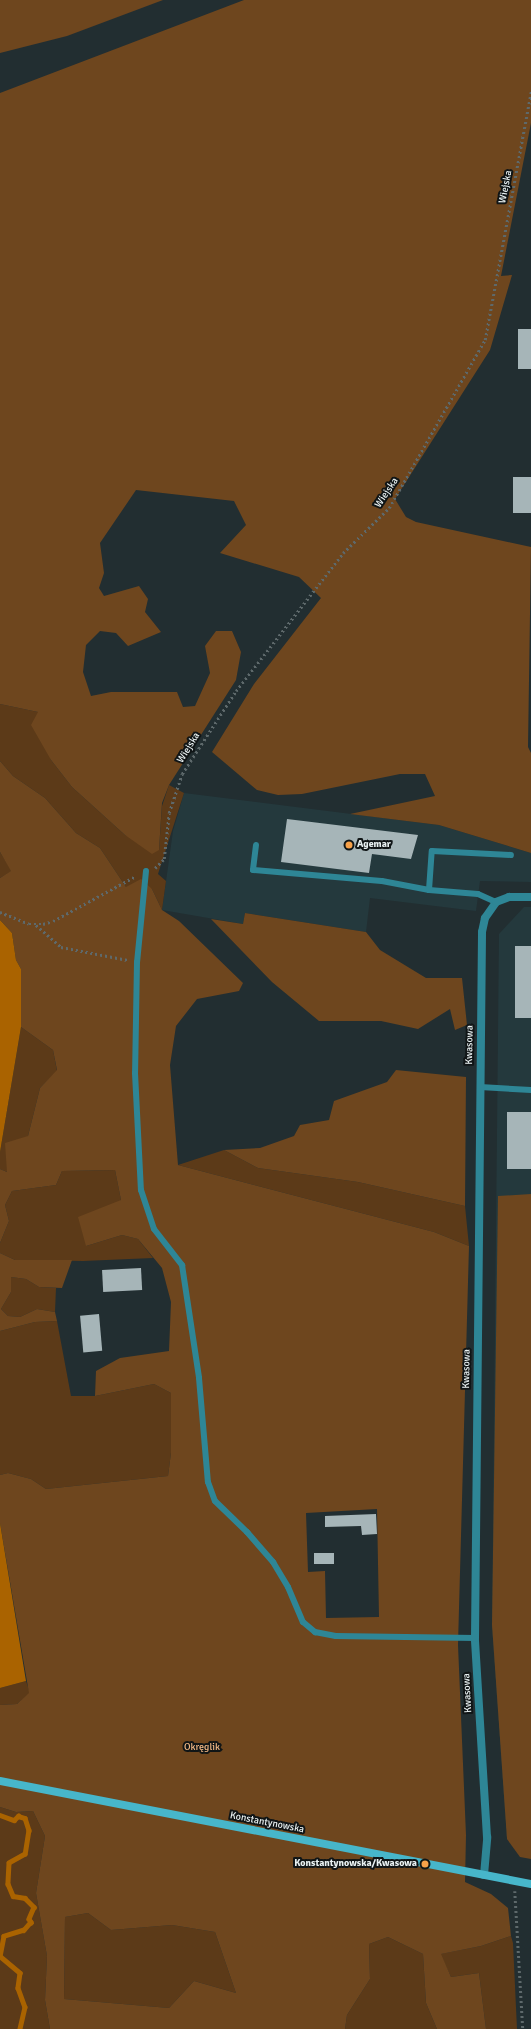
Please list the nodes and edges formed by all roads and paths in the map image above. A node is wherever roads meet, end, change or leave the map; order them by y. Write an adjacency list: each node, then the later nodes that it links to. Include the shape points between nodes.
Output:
1 (531, 91): 4 (path, Wiejska, via 485,340 389,508 343,553 236,691 213,726 177,784 168,813 164,859 158,866)
2 (256, 845): 5 (lane, via 252,870 382,881)
3 (511, 855): 5 (lane, via 432,851)
4 (146, 871): 9 (path, via 53,921); 10 (lane)
5 (429, 890): 7 (lane, via 478,894)
6 (531, 897): 7 (street, via 509,898)
7 (496, 902): 11 (street, Kwasowa, via 485,918 482,932)
8 (0, 912): 9 (path)
9 (36, 925): 10 (path, via 62,947)
10 (137, 962): 13 (lane, via 135,1073 141,1190 154,1229 182,1265 198,1378 208,1482 215,1501 273,1562 288,1587 303,1622 315,1632 336,1636)
11 (480, 1088): 12 (lane); 13 (street, Kwasowa)
12 (531, 1090)
13 (475, 1638): 15 (street, Kwasowa, via 487,1837)
14 (0, 1781): 15 (main road, Konstantynowska)
15 (484, 1875): 16 (main road, Konstantynowska)
16 (514, 1881): 17 (main road, Konstantynowska); 18 (path)
17 (531, 1884)
18 (523, 2029)

